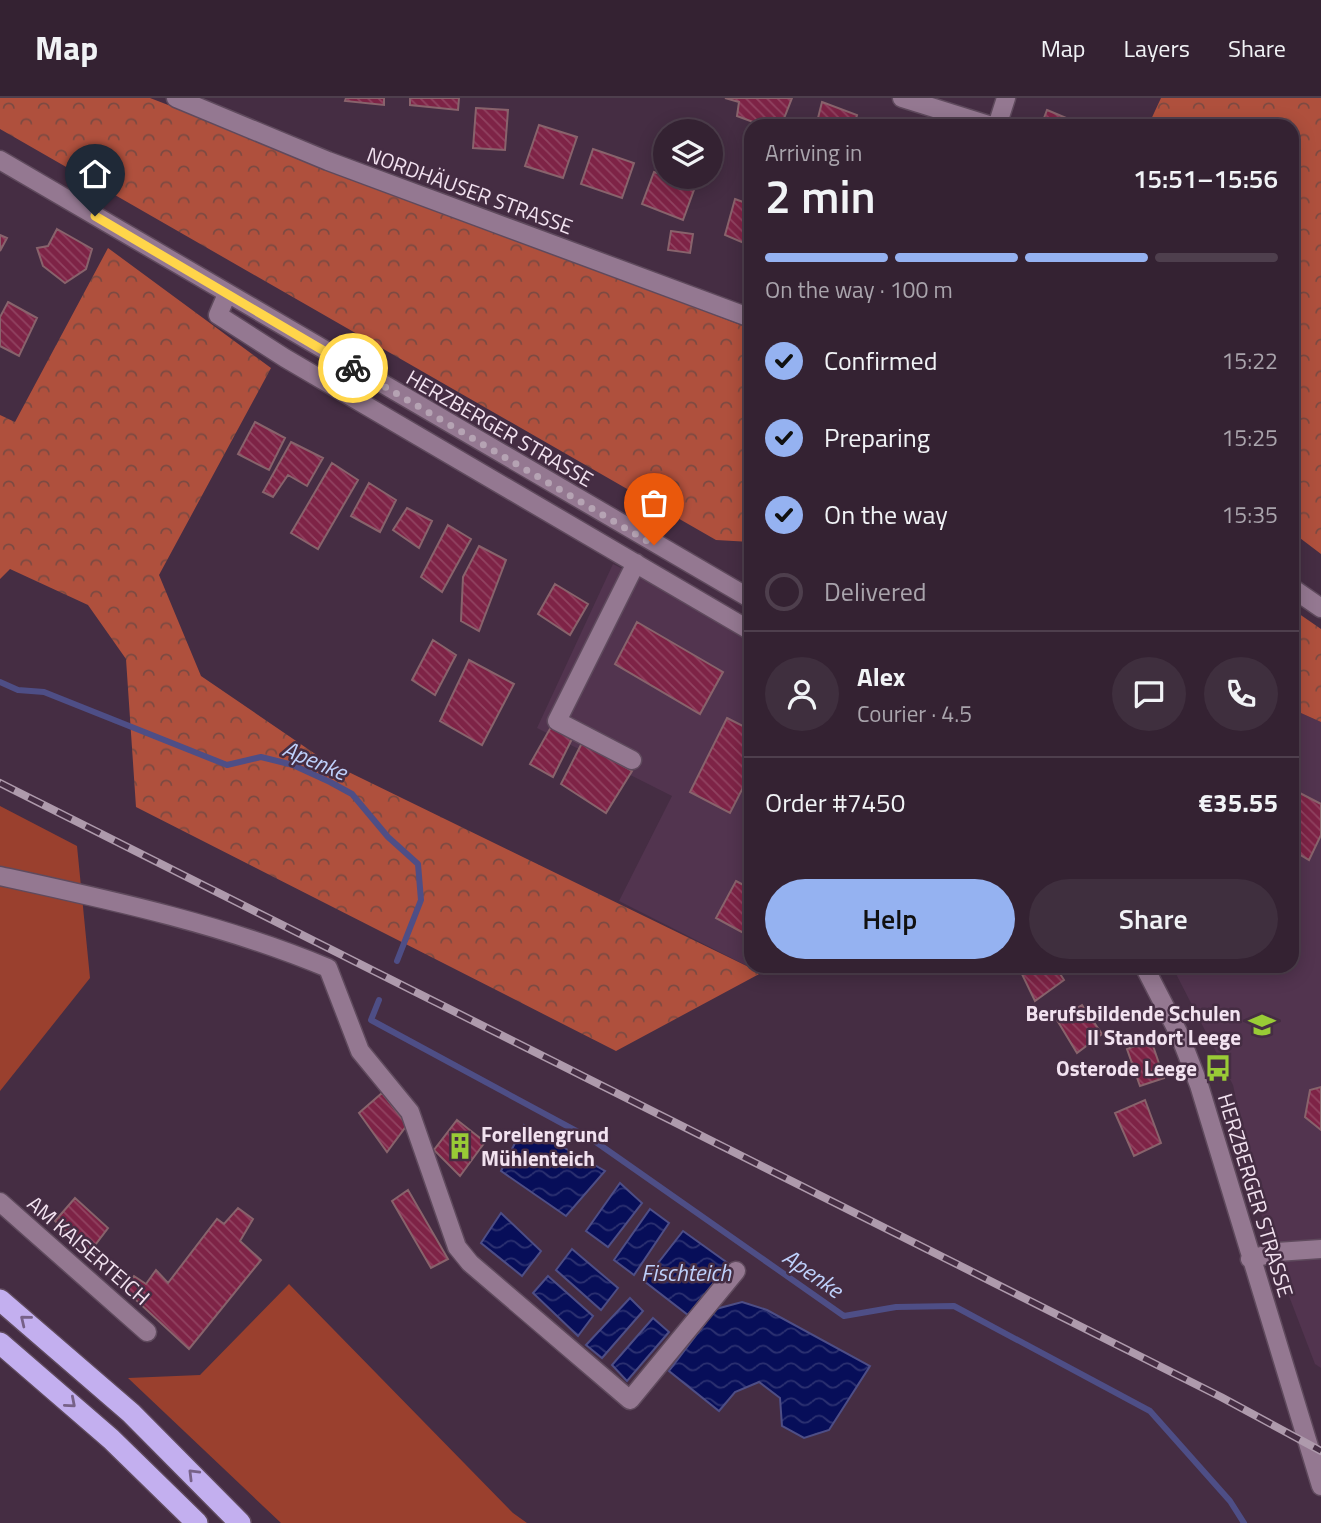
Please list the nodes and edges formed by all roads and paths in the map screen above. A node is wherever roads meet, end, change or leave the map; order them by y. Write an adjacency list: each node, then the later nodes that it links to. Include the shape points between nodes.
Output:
1 (176, 98): 8 (street, NORDHÄUSER STRASSE, via 328,161)
2 (902, 98): 4 (street)
3 (1006, 98): 5 (street)
4 (970, 119)
5 (999, 119)
6 (0, 159): 7 (street, HERZBERGER STRASSE)
7 (226, 294): 9 (street, via 218,315); 11 (street, HERZBERGER STRASSE)
8 (744, 315)
9 (636, 563): 13 (street); 14 (street, via 557,721)
10 (1299, 593): 12 (street)
11 (744, 595)
12 (1321, 608)
13 (744, 627)
14 (632, 760)
15 (0, 876): 20 (street, via 268,943 328,968 360,1051 410,1112 457,1247 630,1400)
16 (1148, 973): 19 (street, HERZBERGER STRASSE, via 1180,1035 1199,1085)
17 (0, 1202): 22 (street, AM KAISERTEICH)
18 (1321, 1250): 19 (street, via 1276,1252)
19 (1250, 1259): 24 (street, HERZBERGER STRASSE)
20 (736, 1271)
21 (0, 1300): 26 (highway, one-way to 21, via 131,1413)
22 (147, 1332)
23 (0, 1343): 25 (highway, one-way to 25, via 111,1439)
24 (1321, 1486)
25 (197, 1523)
26 (240, 1523)

